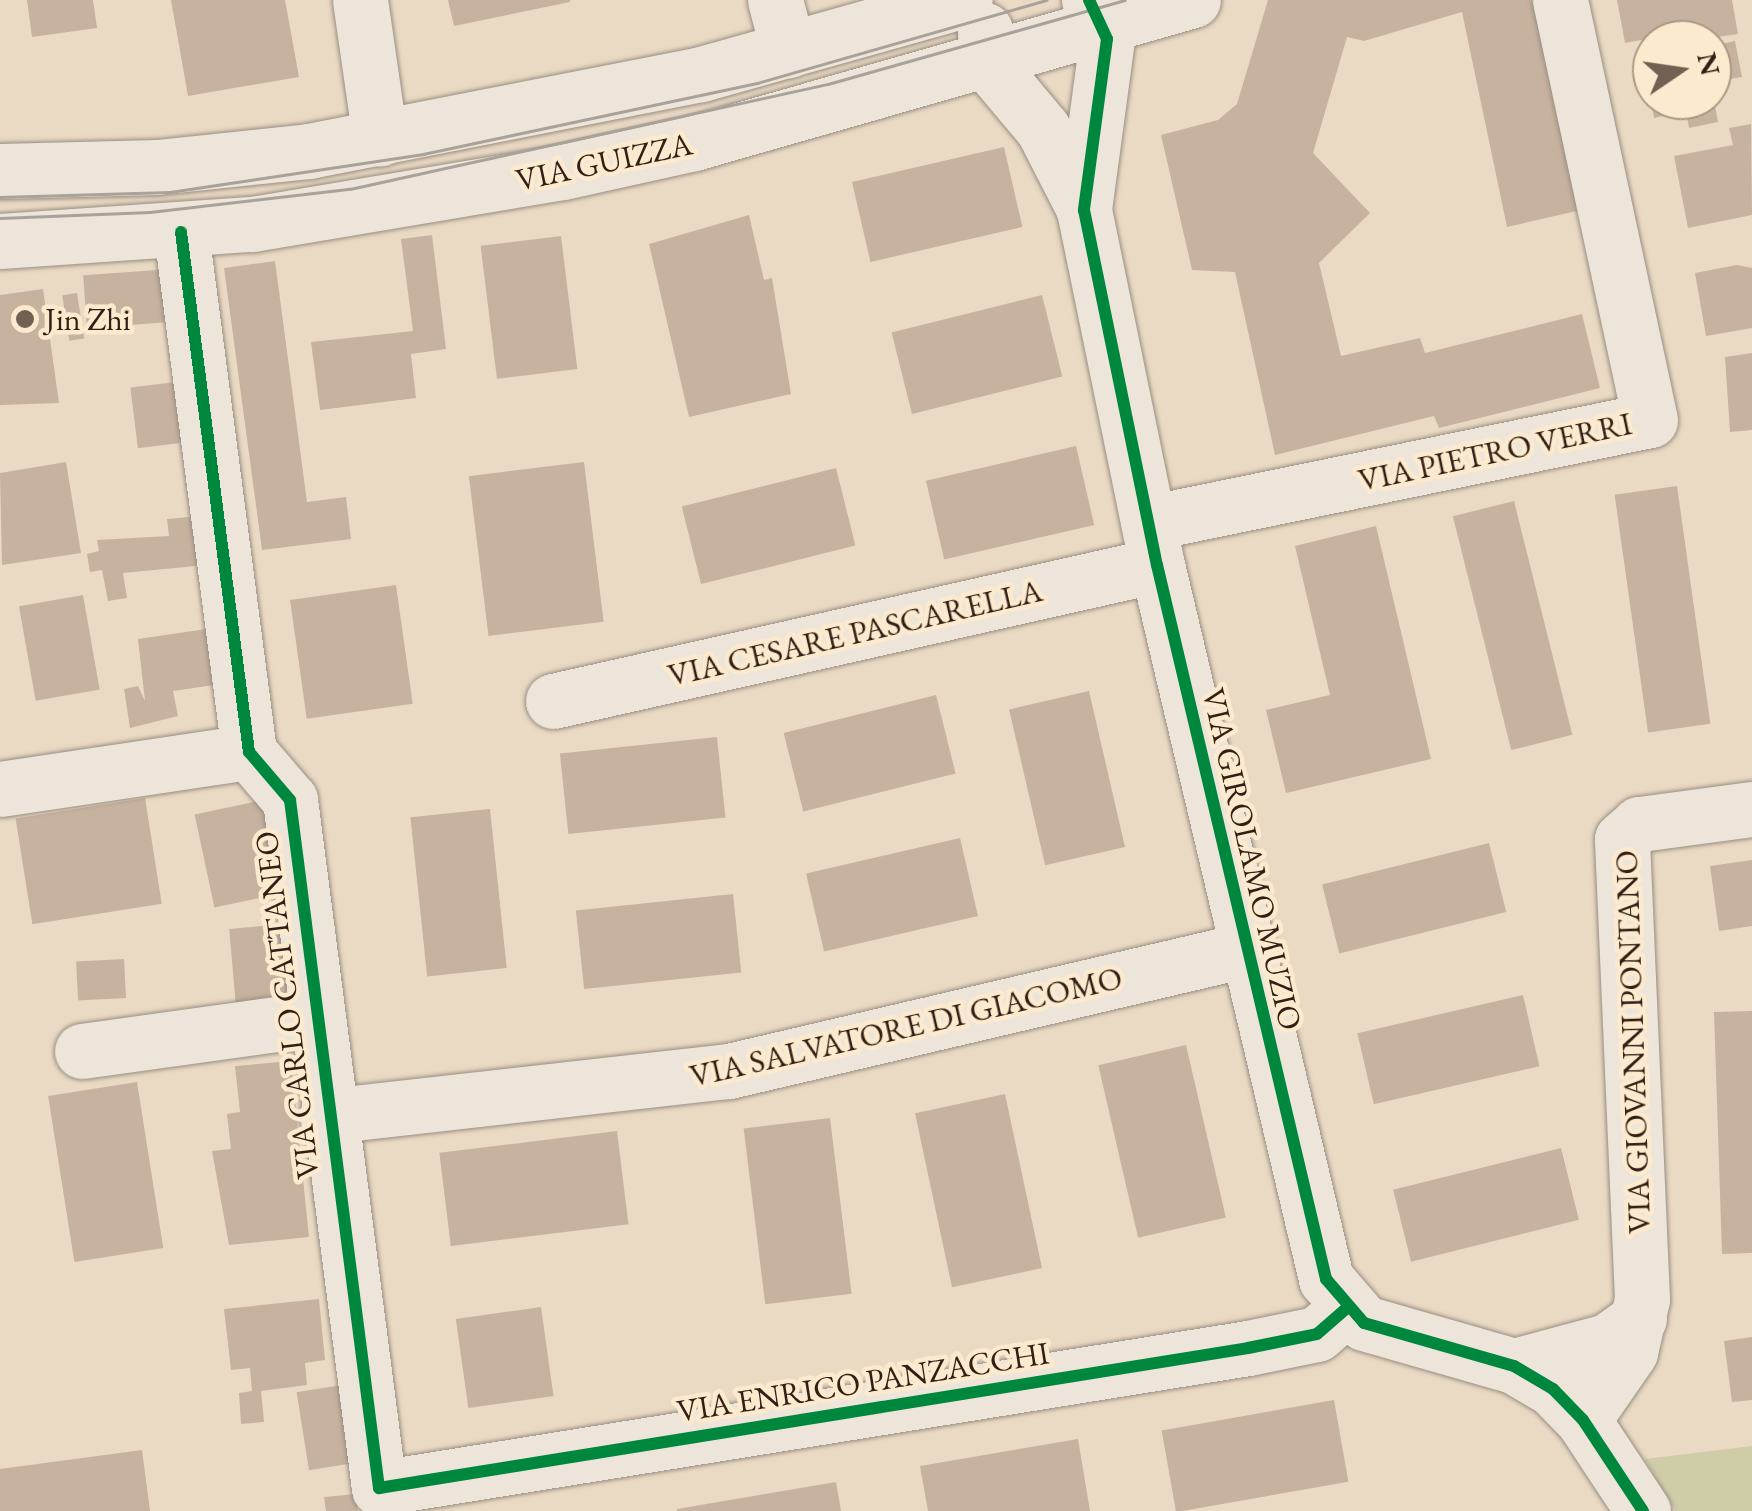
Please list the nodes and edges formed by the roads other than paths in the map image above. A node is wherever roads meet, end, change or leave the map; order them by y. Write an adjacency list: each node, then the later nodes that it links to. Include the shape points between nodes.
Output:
1 (360, 0): 9 (street)
2 (965, 0): 7 (street, VIA GUIZZA)
3 (992, 0): 8 (street)
4 (1193, 0): 6 (street, VIA GUIZZA)
5 (1560, 0): 14 (street, VIA PIETRO VERRI, via 1650,420)
6 (1096, 13): 8 (street, VIA GUIZZA); 11 (street, VIA GIROLAMO MUZIO)
7 (782, 25): 9 (street, VIA GUIZZA)
8 (986, 61): 11 (street, via 1043,128); 12 (street, VIA GUIZZA, via 563,172)
9 (380, 138): 10 (street, VIA GUIZZA, via 234,161)
10 (0, 172)
11 (1084, 210): 14 (street, VIA GIROLAMO MUZIO)
12 (181, 232): 13 (street, VIA GUIZZA); 16 (street)
13 (0, 241)
14 (1155, 544): 15 (street, VIA CESARE PASCARELLA); 19 (street, VIA GIROLAMO MUZIO)
15 (553, 701)
16 (249, 752): 17 (street); 20 (street, VIA CARLO CATTANEO, via 290,800)
17 (0, 789)
18 (1752, 809): 24 (street, VIA GIOVANNI PONTANO, via 1639,824 1622,839)
19 (1245, 950): 22 (street, VIA SALVATORE DI GIACOMO, via 729,1071); 23 (street, VIA GIROLAMO MUZIO, via 1315,1246)
20 (314, 1019): 21 (street, VIA CARLO CATTANEO); 22 (street, VIA CARLO CATTANEO)
21 (82, 1051)
22 (327, 1116): 27 (street, VIA CARLO CATTANEO)
23 (1346, 1309): 25 (street, via 1387,1332); 27 (street, VIA ENRICO PANZACCHI, via 1317,1334 1248,1348)
24 (1639, 1320): 25 (street, via 1607,1341); 26 (street, VIA GIOVANNI PONTANO, via 1630,1352)
25 (1514, 1366): 26 (street)
26 (1583, 1420): 28 (street)
27 (379, 1488)
28 (1643, 1511)

